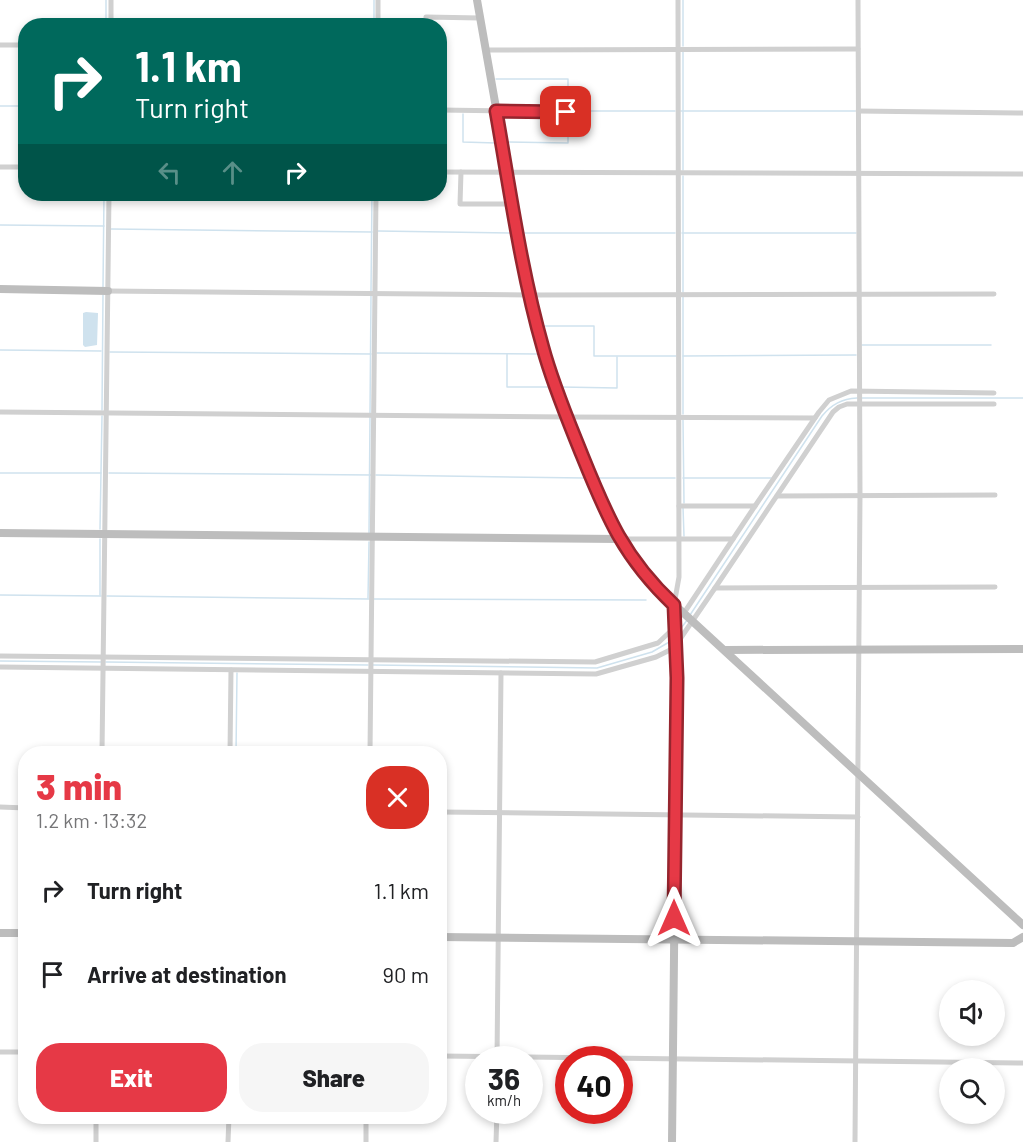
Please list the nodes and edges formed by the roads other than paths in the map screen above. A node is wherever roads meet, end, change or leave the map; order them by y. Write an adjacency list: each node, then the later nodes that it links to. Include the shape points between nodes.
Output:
1 (111, 0): 6 (street)
2 (378, 0): 7 (street)
3 (477, 0): 9 (street)
4 (678, 0): 14 (street)
5 (858, 0): 12 (street)
6 (111, 18)
7 (378, 18)
8 (426, 18): 9 (street)
9 (480, 18): 13 (street)
10 (0, 45): 11 (street)
11 (18, 45)
12 (858, 49): 14 (street); 17 (street)
13 (486, 50): 14 (street); 16 (street)
14 (678, 50): 24 (street)
15 (447, 110): 16 (street)
16 (496, 111): 18 (street); 25 (street)
17 (858, 111): 19 (street); 26 (street)
18 (566, 112)
19 (1023, 113)
20 (0, 167): 21 (street)
21 (18, 167)
22 (447, 172): 23 (street)
23 (461, 172): 25 (street); 30 (street, via 460,204)
24 (679, 172): 25 (street); 26 (street); 34 (street)
25 (507, 173): 30 (street)
26 (858, 173): 27 (street); 35 (street)
27 (1023, 174)
28 (109, 201): 32 (street)
29 (376, 201): 33 (street)
30 (513, 204): 37 (street)
31 (0, 290): 32 (street)
32 (108, 291): 33 (street); 43 (street)
33 (375, 293): 37 (street); 44 (street)
34 (679, 294): 35 (street); 37 (street); 46 (street)
35 (860, 294): 36 (street); 38 (street)
36 (994, 294)
37 (529, 295): 45 (street)
38 (860, 392): 39 (street); 40 (street); 47 (street, via 836,396)
39 (994, 393)
40 (859, 403): 41 (street); 48 (street); 50 (street, via 832,412)
41 (994, 404)
42 (0, 412): 43 (street)
43 (106, 413): 44 (street); 54 (street)
44 (374, 416): 45 (street); 55 (street)
45 (567, 417): 46 (street); 56 (street)
46 (679, 417): 47 (street); 51 (street)
47 (814, 418): 52 (street)
48 (860, 495): 49 (street); 50 (street); 59 (street)
49 (995, 495)
50 (777, 496): 61 (street)
51 (679, 506): 52 (street); 57 (street)
52 (755, 506): 58 (street)
53 (0, 533): 54 (street)
54 (105, 534): 55 (street); 70 (street)
55 (372, 538): 56 (street); 71 (street)
56 (619, 539): 57 (street); 62 (street, via 642,572)
57 (679, 539): 58 (street); 62 (street, via 679,589)
58 (733, 539): 63 (street)
59 (859, 587): 60 (street); 61 (street); 68 (street)
60 (995, 587)
61 (715, 588): 63 (street)
62 (674, 605): 63 (street); 64 (street)
63 (689, 617): 65 (street); 67 (street)
64 (675, 630): 65 (street); 71 (street, via 658,643 595,662)
65 (676, 645): 76 (street, via 656,657 604,672); 85 (street)
66 (1023, 649): 68 (street)
67 (726, 650): 68 (street); 80 (street)
68 (860, 650): 80 (street)
69 (0, 656): 70 (street)
70 (104, 658): 71 (street); 73 (street)
71 (371, 661): 75 (street)
72 (0, 667): 73 (street)
73 (103, 667): 74 (street); 77 (street)
74 (236, 670): 75 (street); 78 (street)
75 (371, 670): 76 (street); 79 (street)
76 (501, 673): 84 (street)
77 (102, 746)
78 (231, 746)
79 (370, 746)
80 (859, 773): 86 (street); 87 (street)
81 (0, 807): 82 (street)
82 (18, 808)
83 (447, 812): 84 (street)
84 (499, 813): 85 (street); 91 (street)
85 (675, 814): 86 (street); 93 (street)
86 (858, 817): 94 (street)
87 (1023, 925)
88 (0, 933): 89 (street)
89 (18, 933)
90 (447, 937): 91 (street)
91 (498, 937): 93 (street); 95 (street)
92 (1023, 937): 94 (street, via 1013,942)
93 (674, 939): 94 (street); 101 (street)
94 (856, 940): 102 (street)
95 (497, 1046)
96 (0, 1052): 97 (street)
97 (18, 1052)
98 (447, 1056): 99 (street)
99 (465, 1057)
100 (543, 1058): 101 (street)
101 (673, 1058): 102 (street); 112 (street)
102 (856, 1060): 103 (street); 113 (street)
103 (1023, 1063)
104 (96, 1124): 108 (street)
105 (228, 1124): 109 (street)
106 (366, 1124): 110 (street)
107 (497, 1124): 111 (street)
108 (96, 1142)
109 (228, 1142)
110 (366, 1142)
111 (496, 1142)
112 (672, 1142)
113 (855, 1142)

